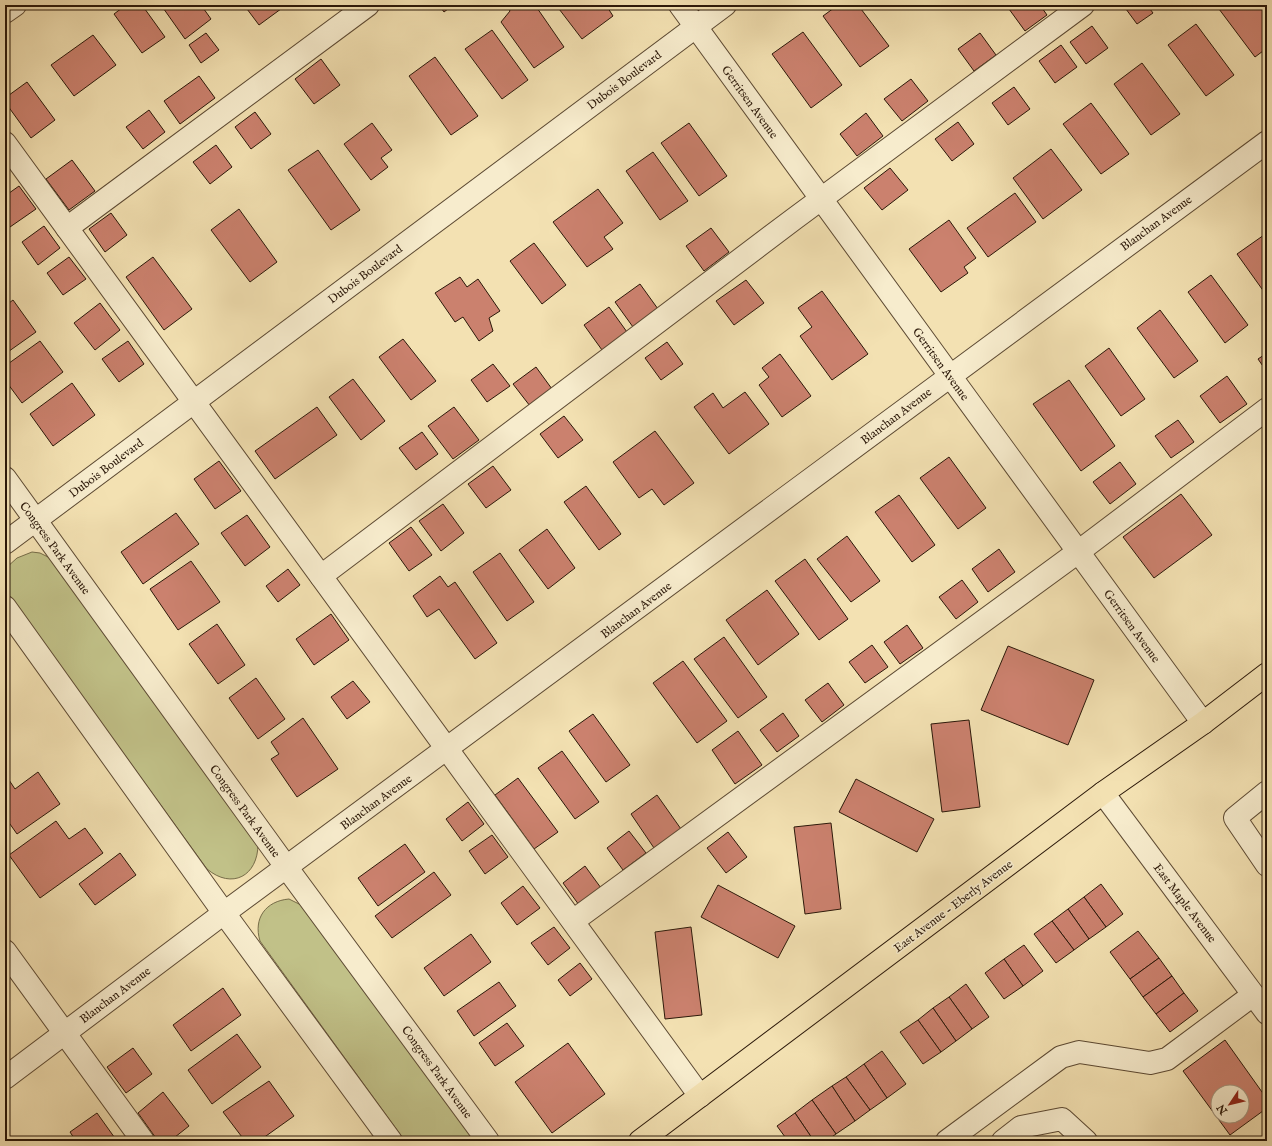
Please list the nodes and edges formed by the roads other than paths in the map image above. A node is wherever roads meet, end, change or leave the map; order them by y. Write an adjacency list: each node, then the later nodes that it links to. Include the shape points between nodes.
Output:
1 (15, 5): 6 (street)
2 (368, 5): 11 (street)
3 (680, 5): 7 (street, Gerritsen Avenue)
4 (725, 5): 7 (street, Dubois Boulevard)
5 (1083, 5): 10 (street)
6 (5, 12)
7 (695, 27): 10 (street, Gerritsen Avenue); 13 (street, Dubois Boulevard)
8 (1267, 142): 12 (street, Blanchan Avenue)
9 (5, 143): 11 (street)
10 (821, 199): 12 (street, Gerritsen Avenue); 19 (street)
11 (67, 228): 13 (street)
12 (949, 376): 18 (street, Gerritsen Avenue); 23 (street, Blanchan Avenue)
13 (194, 402): 16 (street, Dubois Boulevard); 19 (street)
14 (1267, 410): 18 (street)
15 (5, 478): 16 (street, Congress Park Avenue)
16 (35, 520): 17 (street, Dubois Boulevard); 27 (street, Congress Park Avenue)
17 (5, 543)
18 (1078, 552): 22 (street, Gerritsen Avenue); 29 (street)
19 (321, 576): 23 (street)
20 (5, 607): 28 (street)
21 (1267, 674): 22 (main road, East Avenue - Eberly Avenue)
22 (1203, 723): 25 (main road, East Avenue - Eberly Avenue)
23 (448, 750): 27 (street, Blanchan Avenue); 29 (street)
24 (1267, 792): 26 (street, via 1235,818)
25 (1102, 793): 31 (street, East Maple Avenue); 35 (main road, East Avenue - Eberly Avenue)
26 (1267, 865)
27 (287, 868): 28 (street, Blanchan Avenue); 38 (street, Congress Park Avenue)
28 (224, 913): 33 (street, Blanchan Avenue); 37 (street)
29 (573, 921): 35 (street)
30 (5, 951): 33 (street)
31 (1253, 995): 32 (street, East Maple Avenue); 40 (street, via 1167,1059 1150,1063 1078,1052 1061,1057)
32 (1267, 1013)
33 (65, 1033): 34 (street, Blanchan Avenue); 36 (street)
34 (5, 1078)
35 (700, 1096): 39 (main road, East Avenue - Eberly Avenue)
36 (143, 1141)
37 (391, 1141)
38 (488, 1141)
39 (640, 1141)
40 (947, 1141)
41 (1003, 1141): 42 (street, via 1021,1127 1062,1119)
42 (1086, 1141)

